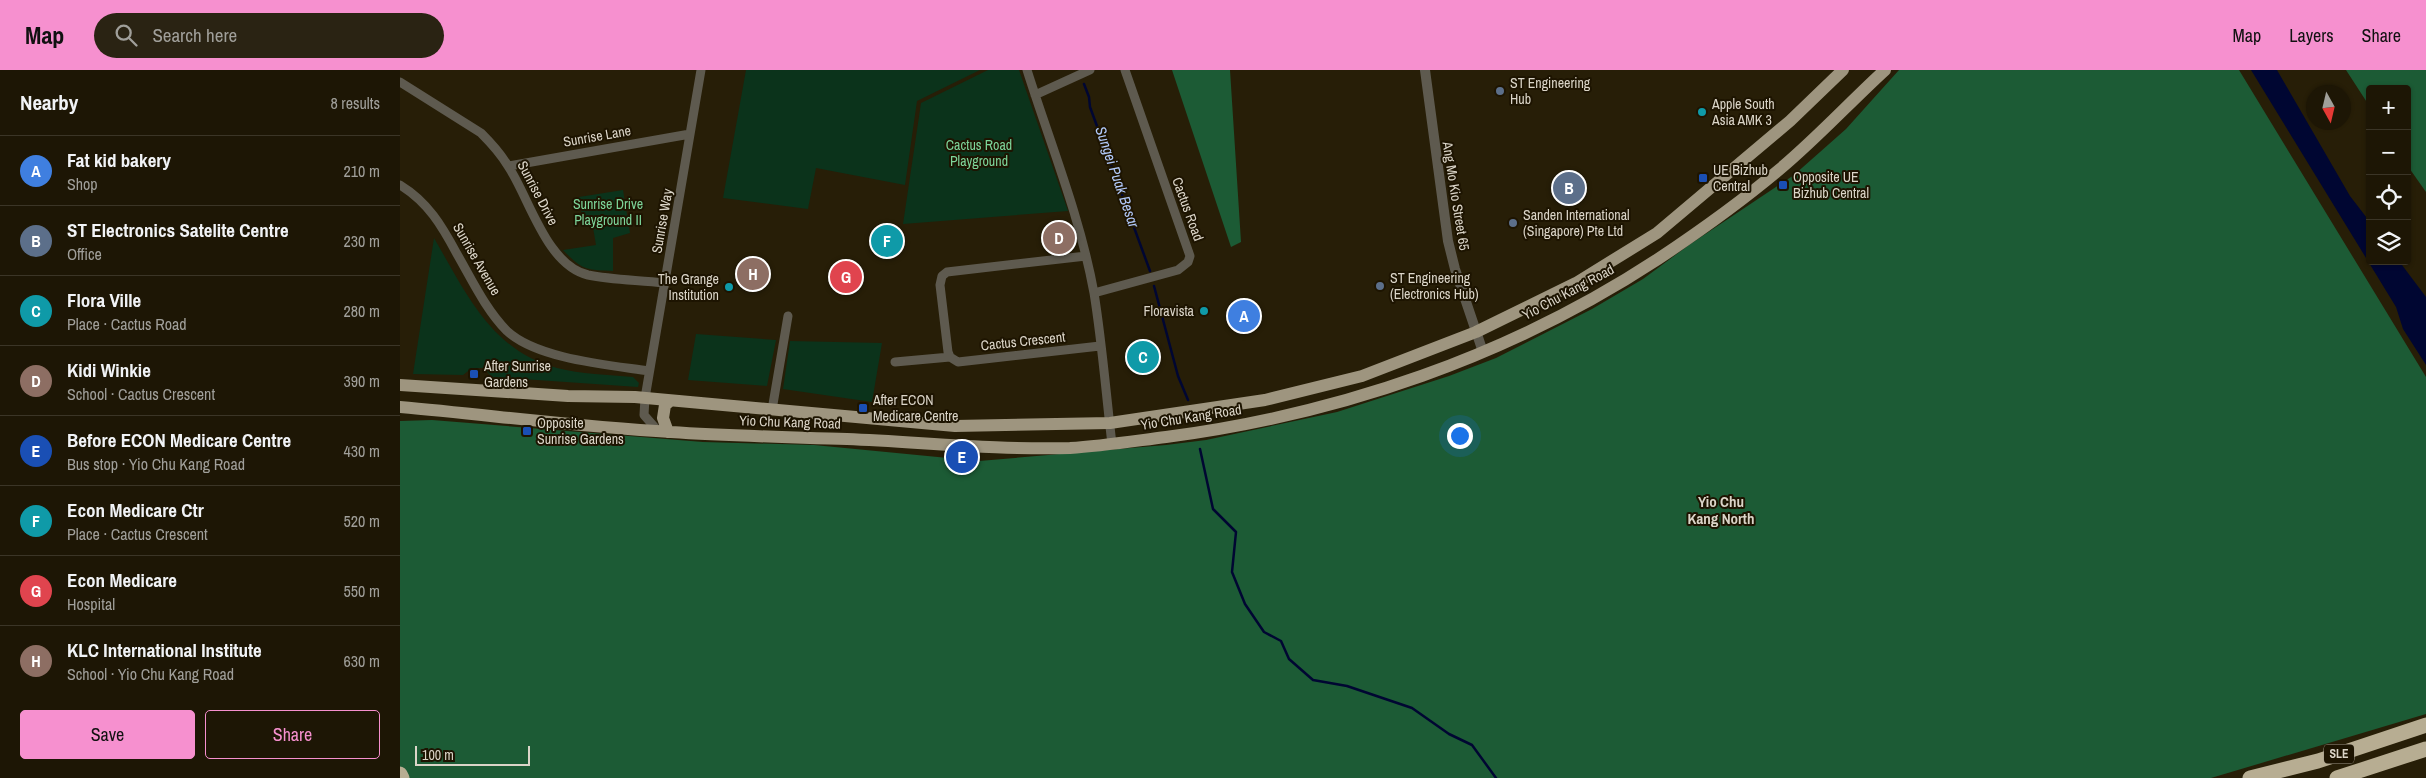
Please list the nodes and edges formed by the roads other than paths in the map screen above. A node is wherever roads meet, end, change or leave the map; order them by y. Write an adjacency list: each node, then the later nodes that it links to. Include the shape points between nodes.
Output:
1 (701, 70): 11 (street, Sunrise Way)
2 (1027, 70): 10 (street)
3 (1090, 70): 10 (street)
4 (1125, 70): 16 (street, Cactus Road, via 1190,256 1178,270)
5 (1425, 70): 18 (street, Ang Mo Kio Street 65, via 1448,241)
6 (1843, 70): 18 (main road, Yio Chu Kang Road, via 1790,121 1657,233 1576,284)
7 (1885, 70): 8 (main road, Yio Chu Kang Road)
8 (1875, 75): 20 (main road, Yio Chu Kang Road, via 1781,168 1720,216 1657,260 1574,309)
9 (400, 82): 12 (street, Sunrise Drive, via 481,133)
10 (1035, 94): 14 (street)
11 (690, 134): 12 (street, Sunrise Lane); 15 (street, Sunrise Way)
12 (508, 166): 15 (street, Sunrise Drive, via 557,255 574,269 587,275)
13 (400, 185): 23 (street, Sunrise Avenue, via 429,208 482,298 508,331 538,350 609,366)
14 (1086, 256): 16 (street); 21 (street, via 947,272 942,276 940,285)
15 (664, 282): 23 (street, Sunrise Way)
16 (1094, 293): 19 (street)
17 (788, 316): 28 (street, Yio Chu Kang Road)
18 (1476, 332): 20 (street, Ang Mo Kio Street 65); 30 (main road, Yio Chu Kang Road, via 1362,376 1275,398)
19 (1100, 346): 21 (street, Cactus Crescent, via 958,362); 30 (street)
20 (1483, 352): 33 (main road, Yio Chu Kang Road, via 1368,395 1290,415)
21 (950, 357): 22 (street, Cactus Crescent)
22 (895, 362)
23 (649, 371): 25 (street, Sunrise Way)
24 (400, 385): 25 (main road, Yio Chu Kang Road)
25 (645, 398): 26 (main road, Yio Chu Kang Road); 31 (street, Sunrise Way, via 644,416)
26 (670, 401): 28 (main road, Yio Chu Kang Road); 31 (main road, via 665,405 662,418)
27 (400, 407): 31 (main road, Yio Chu Kang Road)
28 (772, 410): 29 (main road, Yio Chu Kang Road)
29 (841, 416): 30 (main road, Yio Chu Kang Road, via 955,426); 32 (main road, via 853,427 852,434)
30 (1110, 423): 33 (street)
31 (663, 432): 32 (main road, Yio Chu Kang Road)
32 (846, 439): 33 (main road, Yio Chu Kang Road, via 978,448 1072,448)
33 (1112, 444)
34 (2426, 725): 38 (highway, SLE)
35 (2426, 749): 39 (highway, SLE)
36 (400, 774): 37 (highway)
37 (402, 778)
38 (2250, 778)
39 (2337, 778)

